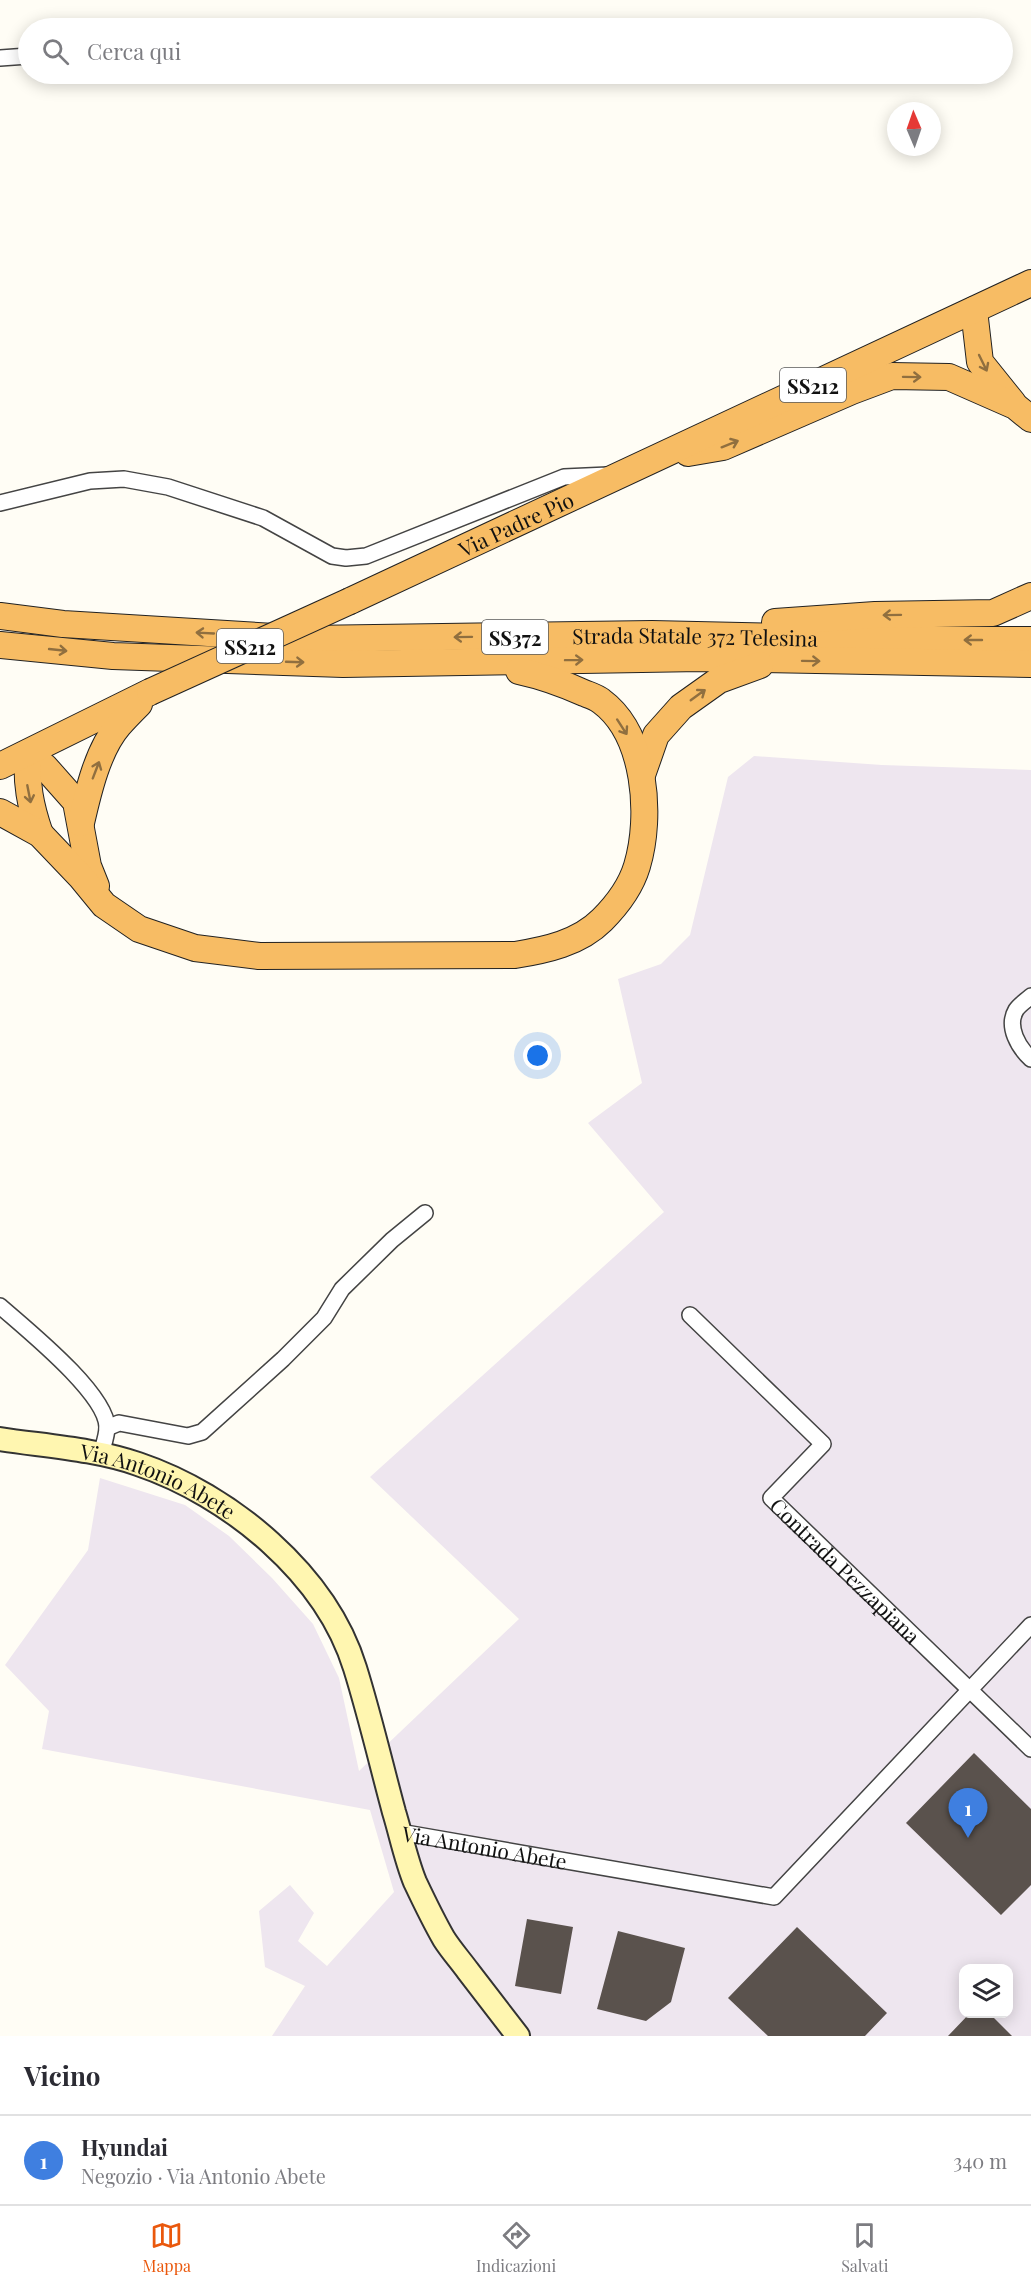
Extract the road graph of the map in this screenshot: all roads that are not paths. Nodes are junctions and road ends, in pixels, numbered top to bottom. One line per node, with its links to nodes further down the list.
1 (18, 57): 2 (street)
2 (0, 58)
3 (1031, 283): 4 (highway, Via Padre Pio / SS212)
4 (974, 310): 5 (highway, one-way to 5); 6 (highway, Via Padre Pio / SS212)
5 (1023, 413): 6 (highway, one-way to 5)
6 (652, 460): 7 (highway, Via Padre Pio / SS212)
7 (623, 474): 8 (street); 17 (highway, Via Padre Pio / SS212, bridge)
8 (0, 503)
9 (1031, 596): 11 (highway, one-way to 11)
10 (0, 616): 11 (highway, Strada Statale 372 Telesina / SS372, one-way to 10)
11 (652, 634): 12 (highway, Strada Statale 372 Telesina / SS372, one-way to 11)
12 (1031, 640)
13 (0, 645): 15 (highway, Strada Statale 372 Telesina / SS372, one-way to 15)
14 (773, 660): 15 (highway, Strada Statale 372 Telesina / SS372, one-way to 14); 16 (highway, Strada Statale 372 Telesina / SS372, one-way to 16); 20 (highway, one-way to 14)
15 (478, 662): 20 (highway, one-way to 20)
16 (1031, 664)
17 (150, 692): 18 (highway, Via Padre Pio / SS212); 22 (highway, one-way to 17)
18 (28, 753): 19 (highway, Via Padre Pio / SS212); 22 (highway); 23 (highway, one-way to 23)
19 (0, 766)
20 (642, 776): 24 (highway)
21 (0, 812): 23 (highway)
22 (80, 826): 24 (highway)
23 (40, 834): 24 (highway)
24 (104, 905)
25 (1031, 996): 26 (street)
26 (1031, 1059)
27 (425, 1214): 30 (street)
28 (0, 1306): 30 (street)
29 (690, 1315): 34 (street, Contrada Pezzapiana)
30 (107, 1428): 32 (street)
31 (0, 1439): 32 (main road, Via Antonio Abete)
32 (100, 1454): 36 (main road, Via Antonio Abete)
33 (1031, 1625): 34 (street, Via Antonio Abete)
34 (969, 1690): 35 (street, Contrada Pezzapiana); 36 (street, Via Antonio Abete)
35 (1031, 1749)
36 (400, 1833): 37 (main road)
37 (518, 2036)

